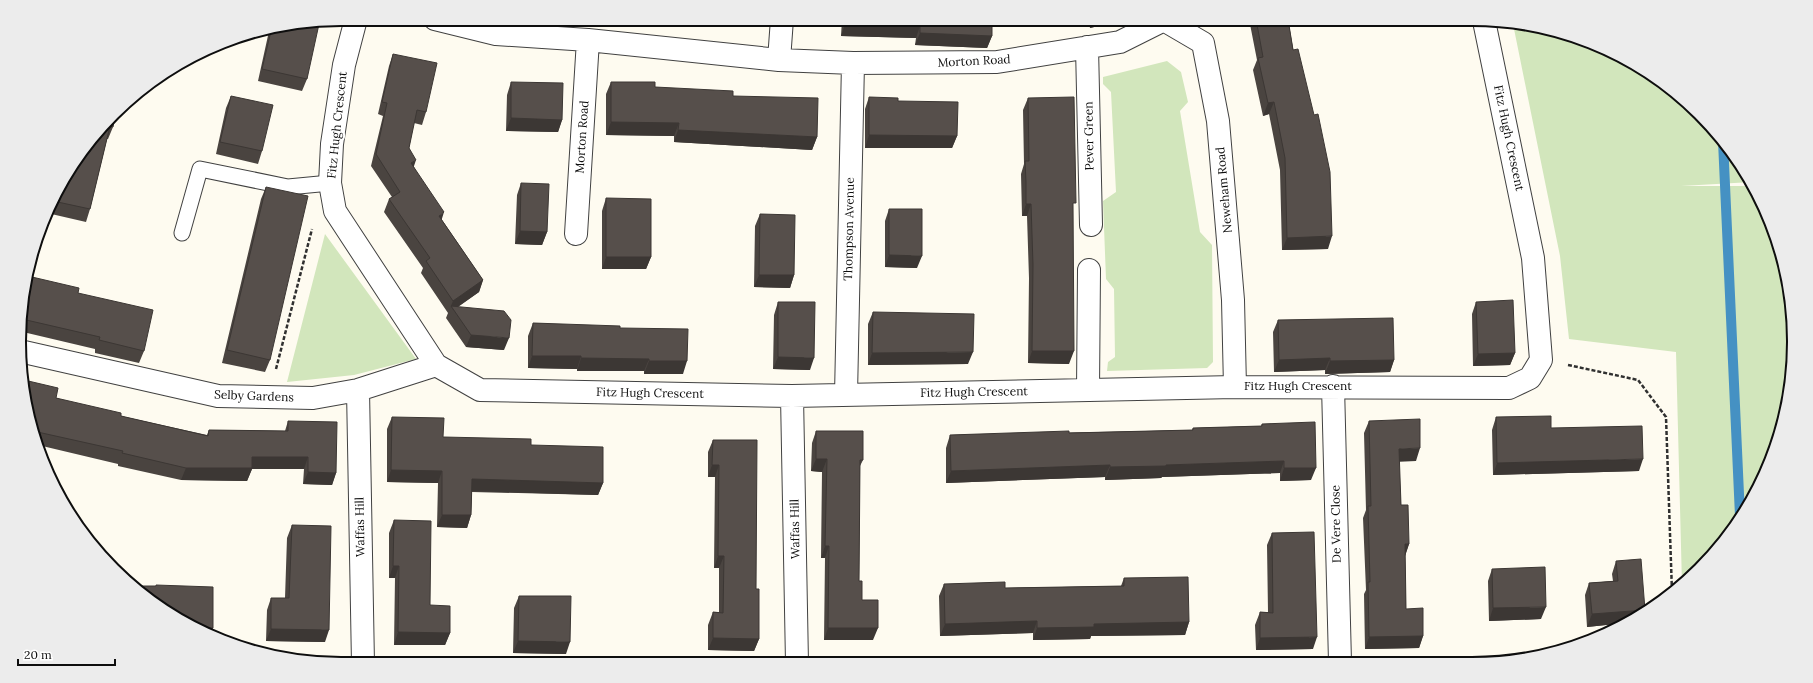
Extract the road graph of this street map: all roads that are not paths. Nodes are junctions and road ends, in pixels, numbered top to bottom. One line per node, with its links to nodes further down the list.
1 (354, 26): 11 (street, Fitz Hugh Crescent)
2 (463, 26): 7 (street, Morton Road)
3 (781, 26): 9 (street)
4 (1151, 26): 8 (street, Morton Road)
5 (1172, 26): 19 (street, Neweham Road)
6 (1485, 27): 18 (street, Fitz Hugh Crescent)
7 (588, 40): 9 (street, Morton Road); 14 (street, Morton Road)
8 (1087, 47): 10 (street, Morton Road); 12 (street, Pever Green)
9 (779, 60): 10 (street, Morton Road)
10 (853, 63): 22 (street, Thompson Avenue)
11 (330, 183): 13 (lane); 17 (street, Fitz Hugh Crescent)
12 (1091, 226)
13 (182, 233)
14 (576, 234)
15 (1089, 270): 21 (street)
16 (27, 353): 20 (street, Selby Gardens)
17 (436, 365): 20 (street, Selby Gardens); 23 (street, Fitz Hugh Crescent)
18 (1333, 386): 19 (street, Fitz Hugh Crescent); 26 (street, De Vere Close)
19 (1235, 387): 21 (street, Fitz Hugh Crescent)
20 (358, 390): 24 (street, Waffas Hill)
21 (1088, 390): 22 (street, Fitz Hugh Crescent)
22 (846, 395): 23 (street, Fitz Hugh Crescent)
23 (792, 396): 25 (street, Waffas Hill)
24 (363, 657)
25 (796, 657)
26 (1340, 657)

